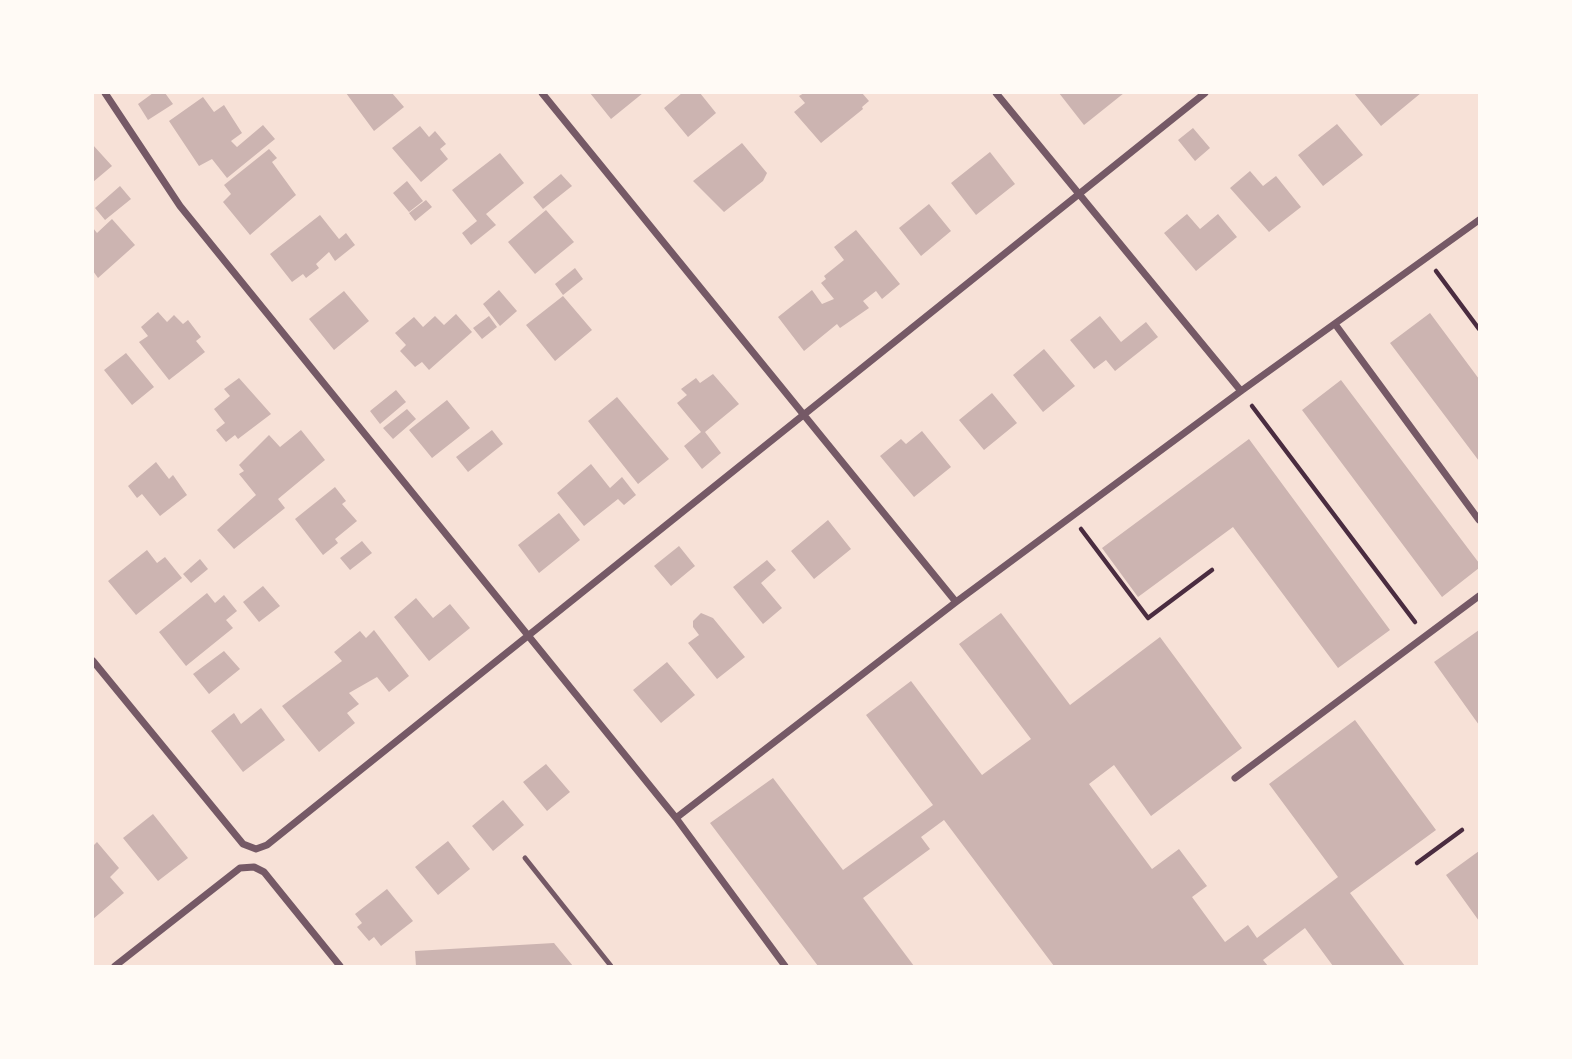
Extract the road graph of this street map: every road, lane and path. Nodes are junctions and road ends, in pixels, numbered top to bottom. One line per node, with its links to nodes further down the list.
1 (105, 93): 18 (street)
2 (542, 93): 11 (street)
3 (996, 93): 5 (street)
4 (1205, 93): 5 (street)
5 (1078, 196): 10 (street); 11 (street)
6 (1479, 220): 7 (street)
7 (1426, 258): 8 (street); 9 (path)
8 (1335, 324): 10 (street); 13 (street)
9 (1479, 329)
10 (1241, 391): 12 (street); 17 (path)
11 (802, 415): 16 (street); 18 (street)
12 (1072, 517): 14 (path); 16 (street)
13 (1479, 520)
14 (1212, 570)
15 (1479, 596): 17 (street)
16 (956, 602): 21 (street)
17 (1426, 636): 20 (street)
18 (528, 638): 19 (street); 21 (street)
19 (93, 661)
20 (1235, 778)
21 (676, 818): 28 (street)
22 (1462, 830): 24 (path)
23 (525, 858): 27 (lane)
24 (1417, 863)
25 (115, 966): 26 (street)
26 (341, 966)
27 (611, 966)
28 (785, 966)

